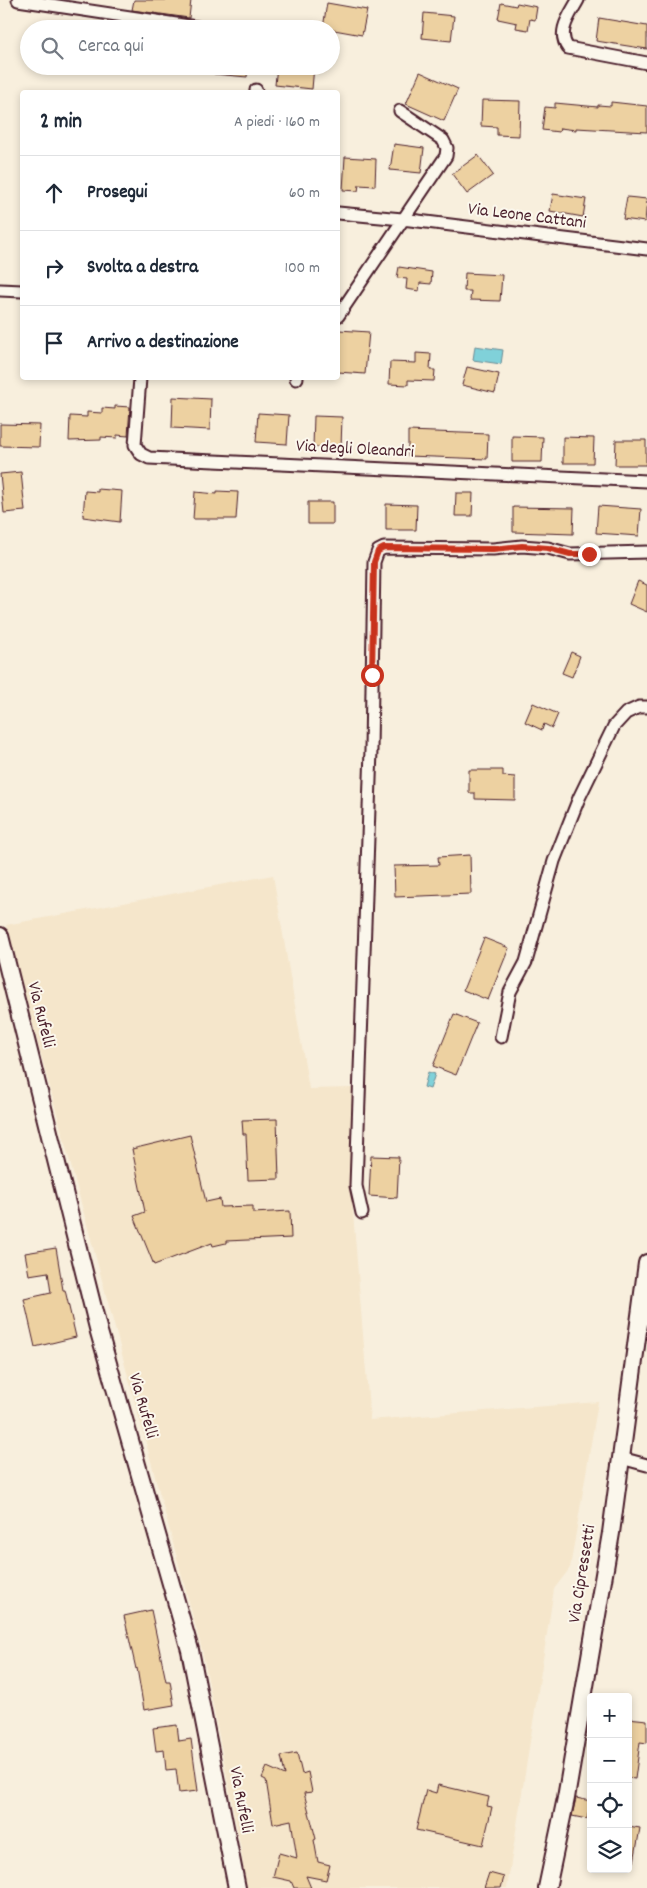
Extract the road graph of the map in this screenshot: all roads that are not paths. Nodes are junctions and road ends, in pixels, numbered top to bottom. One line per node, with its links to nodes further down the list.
1 (18, 0): 3 (street)
2 (578, 0): 4 (street)
3 (150, 20)
4 (647, 62)
5 (400, 111): 7 (street)
6 (340, 213): 7 (street, Via Leone Cattani)
7 (402, 219): 8 (street, Via Leone Cattani); 11 (street)
8 (647, 249)
9 (0, 290): 10 (street)
10 (20, 291)
11 (340, 313)
12 (140, 380): 13 (street, Via degli Oleandri)
13 (647, 482)
14 (647, 552): 18 (street)
15 (647, 707): 17 (street)
16 (0, 936): 22 (street, Via Rufelli)
17 (501, 1037)
18 (362, 1213)
19 (647, 1264): 20 (street, Via Cipressetti)
20 (621, 1458): 21 (street); 23 (street, Via Cipressetti)
21 (647, 1465)
22 (237, 1888)
23 (547, 1888)

